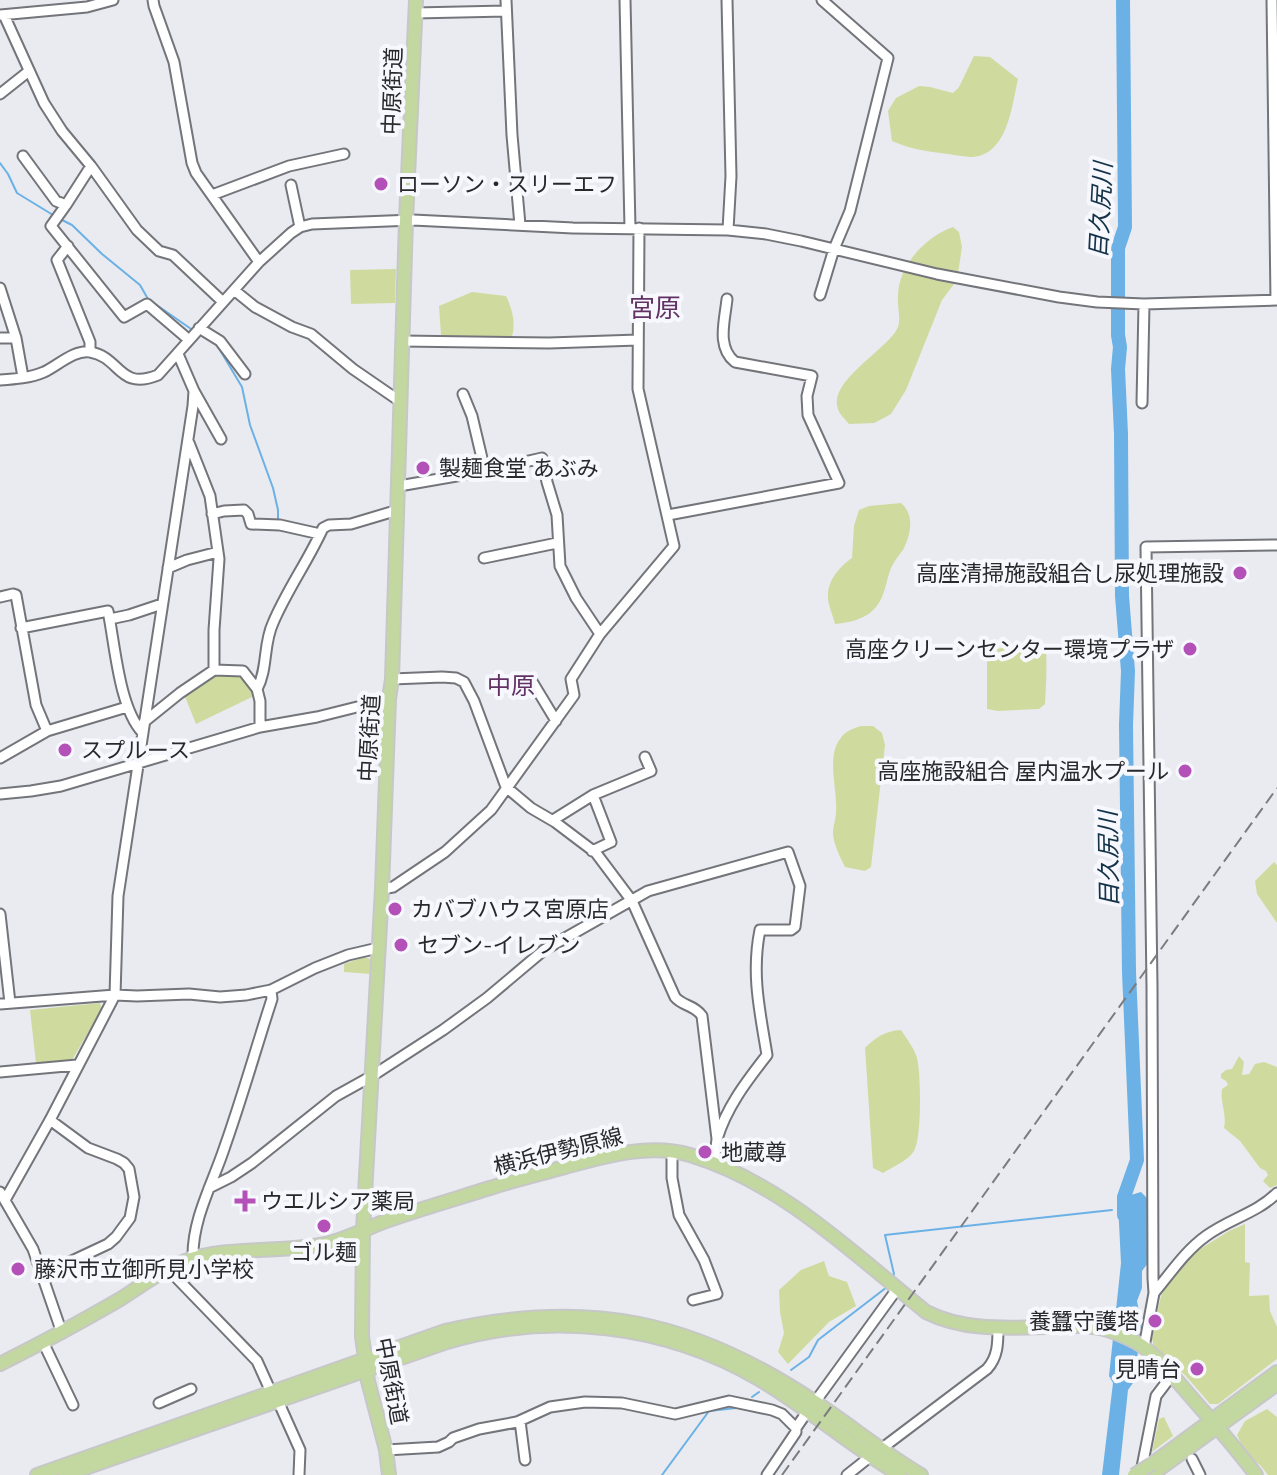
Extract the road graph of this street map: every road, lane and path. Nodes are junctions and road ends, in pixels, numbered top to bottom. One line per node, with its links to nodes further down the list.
1 (113, 0): 10 (street)
2 (153, 0): 17 (street)
3 (506, 0): 9 (street)
4 (625, 0): 22 (street)
5 (727, 0): 23 (street)
6 (822, 0): 25 (street)
7 (1272, 0): 31 (street)
8 (416, 6): 9 (street); 19 (main road, 中原街道)
9 (506, 11): 20 (street)
10 (2, 15): 11 (street)
11 (29, 71): 12 (street); 15 (street)
12 (0, 94)
13 (344, 154): 17 (street)
14 (23, 156): 18 (street)
15 (91, 166): 18 (street); 32 (street)
16 (291, 185): 21 (street)
17 (212, 195): 26 (street)
18 (66, 205): 24 (street)
19 (406, 220): 20 (street); 21 (street); 38 (main road, 中原街道)
20 (520, 225): 22 (street)
21 (300, 227): 26 (street)
22 (634, 228): 23 (street); 37 (street)
23 (728, 230): 25 (street)
24 (68, 246): 34 (street); 39 (street)
25 (834, 249): 29 (street); 33 (street)
26 (259, 262): 28 (street)
27 (0, 288): 36 (street)
28 (234, 290): 32 (street); 46 (street)
29 (820, 295)
30 (727, 299): 54 (street)
31 (1276, 300): 33 (street)
32 (223, 302): 34 (street)
33 (1142, 304): 47 (street)
34 (194, 333): 40 (street); 41 (street)
35 (0, 338): 36 (street)
36 (16, 338): 42 (street)
37 (638, 340): 38 (street); 54 (street)
38 (402, 341): 46 (main road, 中原街道)
39 (90, 352): 40 (street); 42 (street)
40 (178, 354): 44 (street)
41 (245, 374)
42 (23, 377): 43 (street)
43 (0, 380)
44 (194, 391): 48 (street); 49 (street)
45 (463, 394): 50 (street)
46 (401, 402): 51 (main road, 中原街道)
47 (1142, 403)
48 (221, 439)
49 (188, 440): 53 (street); 60 (street)
50 (485, 471): 51 (street); 56 (street)
51 (399, 486): 52 (main road, 中原街道)
52 (398, 510): 55 (street); 68 (main road, 中原街道)
53 (212, 514): 55 (street); 58 (street)
54 (668, 515): 65 (street)
55 (320, 534): 69 (street)
56 (557, 543): 59 (street); 65 (street)
57 (1277, 545): 106 (street)
58 (218, 552): 60 (street); 66 (street)
59 (484, 558)
60 (168, 568): 62 (street)
61 (0, 597): 64 (street)
62 (162, 604): 63 (street); 73 (street)
63 (110, 619): 64 (street); 71 (street)
64 (21, 628): 75 (street)
65 (600, 634): 72 (street)
66 (214, 670): 69 (street); 73 (street)
67 (530, 678): 72 (street)
68 (392, 679): 70 (main road, 中原街道); 79 (street)
69 (257, 689): 74 (street)
70 (389, 699): 74 (street); 84 (main road, 中原街道)
71 (127, 707): 73 (street); 75 (street)
72 (556, 721): 79 (street)
73 (143, 727): 78 (street)
74 (260, 727): 78 (street)
75 (47, 731): 77 (street)
76 (645, 757): 81 (street)
77 (0, 758)
78 (138, 763): 80 (street); 89 (street)
79 (506, 787): 82 (street); 84 (street)
80 (0, 794)
81 (593, 795): 82 (street); 83 (street)
82 (553, 820): 83 (street)
83 (592, 851): 85 (street)
84 (382, 889): 87 (main road, 中原街道)
85 (632, 901): 93 (street); 95 (street); 95 (street)
86 (0, 914): 90 (street)
87 (378, 948): 88 (street); 93 (main road, 中原街道)
88 (271, 990): 89 (street); 98 (street)
89 (115, 995): 90 (street); 91 (street)
90 (5, 1003)
91 (77, 1065): 92 (street); 94 (street)
92 (0, 1072)
93 (372, 1076): 98 (street); 101 (main road, 中原街道)
94 (50, 1120): 100 (street); 104 (street)
95 (717, 1139): 97 (street)
96 (672, 1152): 97 (main road, 横浜伊勢原線); 101 (main road, 横浜伊勢原線); 107 (street)
97 (714, 1164): 105 (main road, 横浜伊勢原線)
98 (209, 1188): 102 (street)
99 (1277, 1193): 106 (street)
100 (2, 1196): 104 (street)
101 (363, 1230): 102 (main road, 横浜伊勢原線); 113 (main road, 中原街道)
102 (193, 1258): 103 (main road, 横浜伊勢原線)
103 (168, 1269): 109 (main road, 横浜伊勢原線); 118 (street)
104 (42, 1275): 109 (street)
105 (892, 1285): 108 (main road, 横浜伊勢原線); 121 (street)
106 (1154, 1293): 111 (street)
107 (693, 1300)
108 (998, 1328): 111 (main road, 横浜伊勢原線); 126 (street)
109 (62, 1333): 110 (main road, 横浜伊勢原線)
110 (43, 1342): 112 (main road, 横浜伊勢原線); 120 (street)
111 (1144, 1347): 115 (main road)
112 (0, 1364)
113 (365, 1365): 118 (main road); 121 (main road); 125 (main road, 中原街道)
114 (1277, 1372): 123 (main road)
115 (1172, 1375): 123 (main road); 139 (street)
116 (1277, 1384): 123 (main road)
117 (191, 1389): 119 (street)
118 (274, 1396): 130 (main road); 131 (main road); 132 (street)
119 (159, 1403)
120 (73, 1405)
121 (811, 1407): 124 (street); 126 (main road)
122 (520, 1421): 124 (street); 125 (street); 128 (street)
123 (1214, 1424): 129 (main road); 141 (main road)
124 (796, 1428): 134 (street)
125 (386, 1450): 133 (main road, 中原街道)
126 (876, 1453): 135 (street); 136 (main road); 137 (main road)
127 (1192, 1459): 140 (street)
128 (525, 1460)
129 (1151, 1470): 138 (main road, bridge)
130 (37, 1475)
131 (65, 1475)
132 (299, 1475)
133 (389, 1475)
134 (767, 1475)
135 (847, 1475)
136 (900, 1475)
137 (921, 1475)
138 (1134, 1475)
139 (1140, 1475)
140 (1200, 1475)
141 (1256, 1475)

